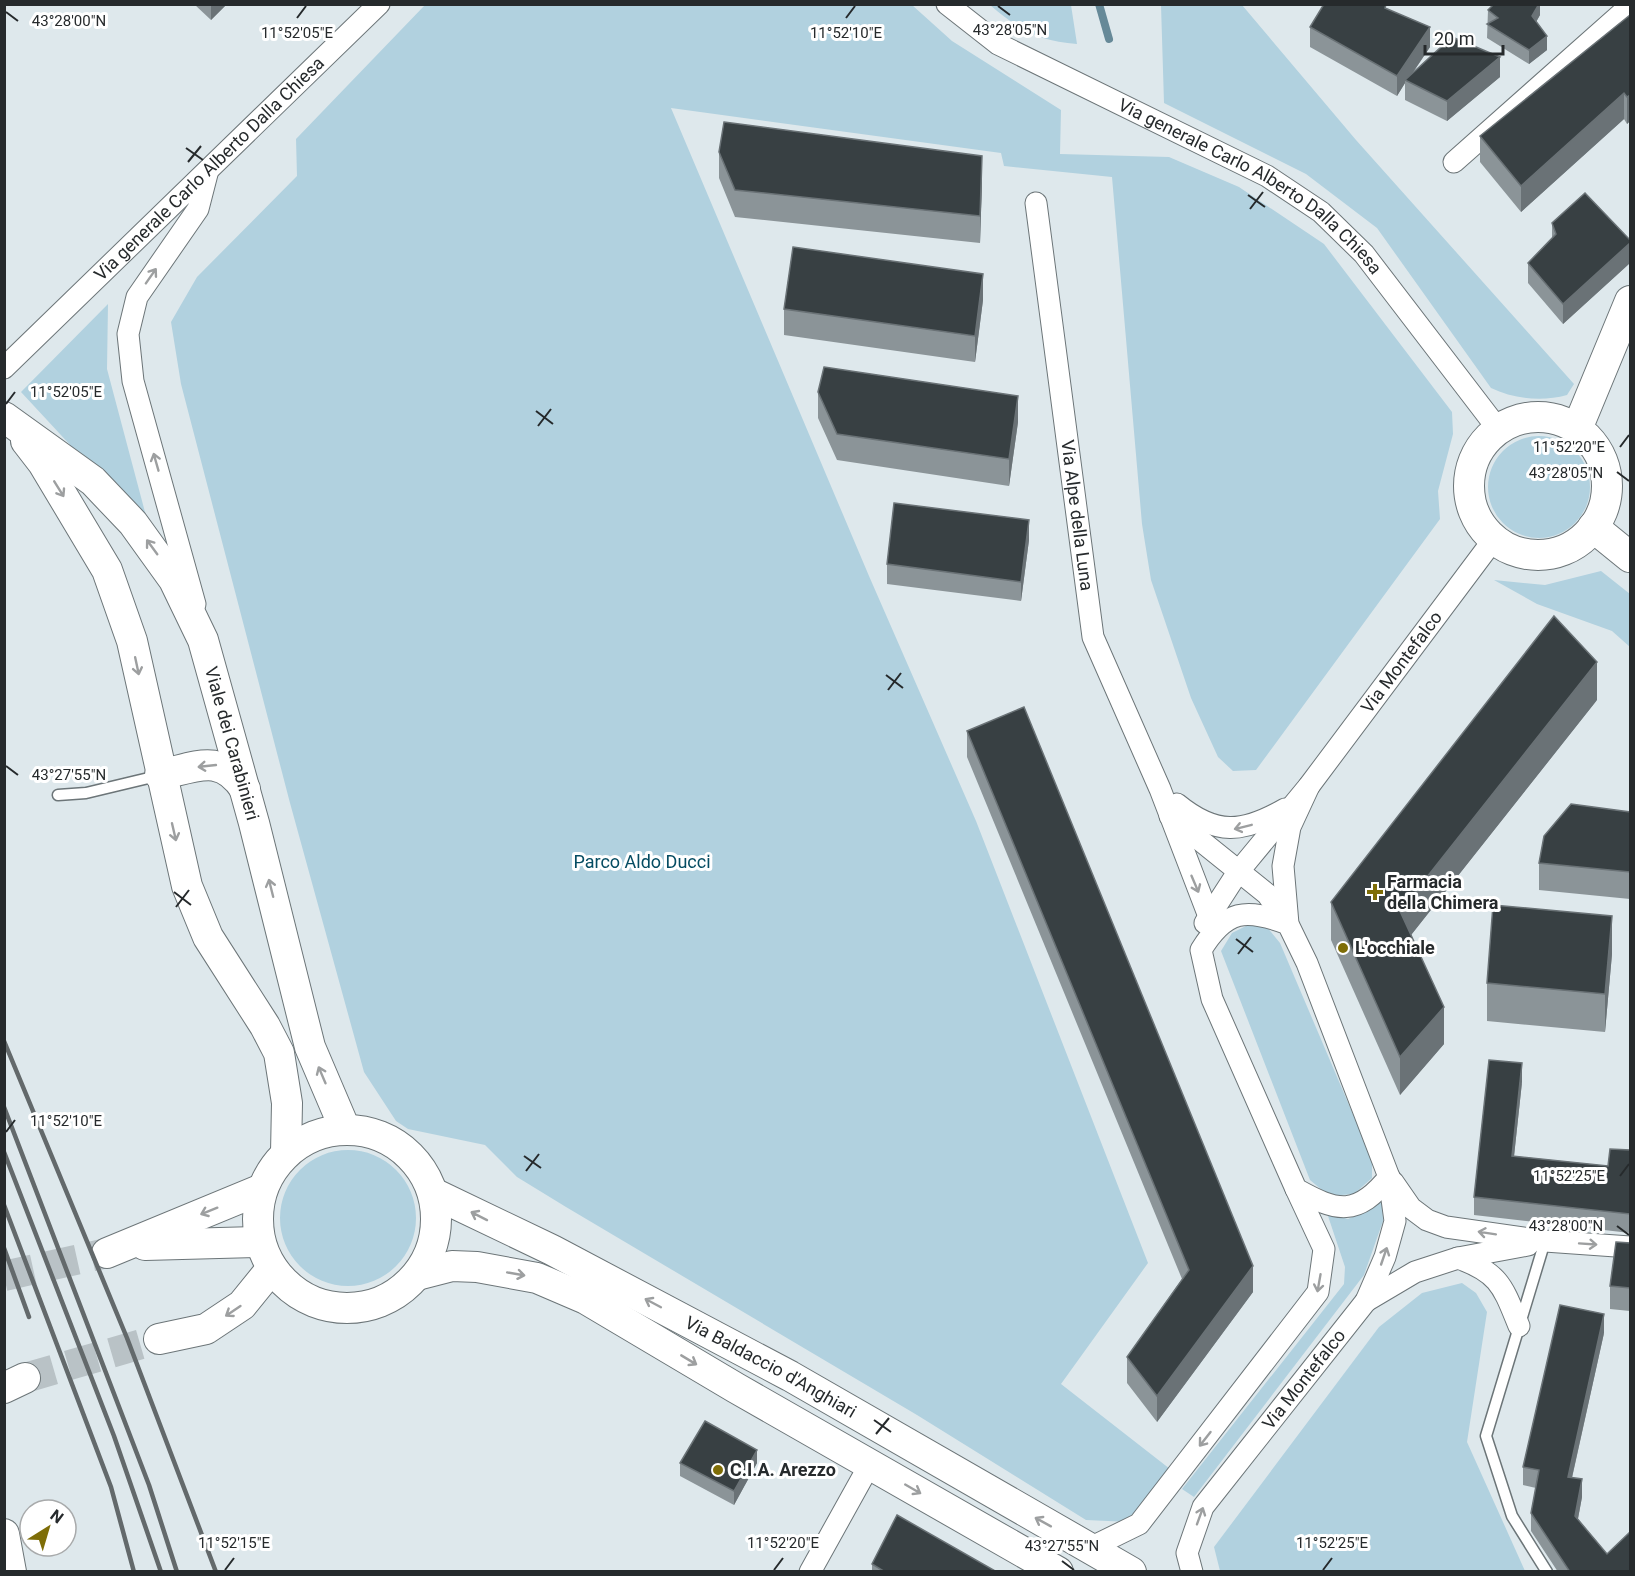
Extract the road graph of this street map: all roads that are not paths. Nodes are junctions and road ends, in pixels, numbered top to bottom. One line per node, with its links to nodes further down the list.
1 (379, 4): 5 (street, Via generale Carlo Alberto Dalla Chiesa)
2 (947, 4): 12 (street, Via generale Carlo Alberto Dalla Chiesa)
3 (1630, 6): 4 (street)
4 (1454, 162)
5 (208, 173): 8 (street, Via generale Carlo Alberto Dalla Chiesa); 17 (street, one-way to 5)
6 (1036, 203): 21 (street, Via Alpe della Luna)
7 (1630, 301): 13 (main road)
8 (40, 334): 9 (street, Via generale Carlo Alberto Dalla Chiesa); 10 (street, Via generale Carlo Alberto Dalla Chiesa)
9 (4, 351)
10 (4, 368)
11 (9, 420): 17 (main road, Viale dei Carabinieri, one-way to 11); 18 (main road, Viale dei Carabinieri, one-way to 18)
12 (1498, 429): 13 (main road); 15 (main road)
13 (1576, 429): 14 (main road)
14 (1593, 527): 15 (main road); 16 (main road)
15 (1494, 539): 19 (street, Via Montefalco)
16 (1630, 557)
17 (203, 640): 20 (main road, Viale dei Carabinieri)
18 (160, 776): 20 (main road, one-way to 18); 22 (lane); 30 (main road, Viale dei Carabinieri, one-way to 30)
19 (1309, 786): 23 (street, Via Montefalco); 27 (street, Via Montefalco)
20 (245, 789): 29 (main road, Viale dei Carabinieri, one-way to 20)
21 (1160, 789): 23 (street, Via Montefalco, one-way to 21); 24 (street, Via Alpe della Luna)
22 (58, 795)
23 (1295, 802): 25 (street, Via Montefalco)
24 (1168, 814): 25 (street); 26 (street, Via Alpe della Luna, one-way to 26)
25 (1238, 872): 26 (street, Via Montefalco); 27 (street)
26 (1208, 914): 28 (street, Via Montefalco)
27 (1288, 924): 28 (street); 31 (street, Via Montefalco)
28 (1202, 950): 33 (street, Via Montefalco)
29 (345, 1129): 30 (main road); 34 (main road)
30 (286, 1153): 32 (main road)
31 (1389, 1177): 33 (street); 35 (street, one-way to 31); 40 (street, Via Montefalco, one-way to 31)
32 (262, 1189): 37 (main road); 37 (main road, one-way to 37)
33 (1296, 1189): 45 (street, Via Montefalco, one-way to 45)
34 (433, 1193): 39 (main road); 45 (main road, Via Baldaccio d'Anghiari, one-way to 34)
35 (1545, 1241): 36 (street, one-way to 36); 38 (street); 41 (lane)
36 (1630, 1247)
37 (266, 1255): 39 (main road); 42 (main road, one-way to 42)
38 (1458, 1258): 40 (street); 41 (street)
39 (417, 1275): 43 (main road, Via Baldaccio d'Anghiari, one-way to 43)
40 (1366, 1301): 50 (street, Via Montefalco, one-way to 40)
41 (1519, 1326): 51 (lane)
42 (159, 1339)
43 (870, 1464): 47 (street); 48 (main road, Via Baldaccio d'Anghiari, one-way to 48)
44 (4, 1534): 46 (main road)
45 (1090, 1548): 49 (main road, Via Baldaccio d'Anghiari)
46 (11, 1572)
47 (810, 1572)
48 (1058, 1572)
49 (1131, 1572)
50 (1192, 1572)
51 (1547, 1572)

